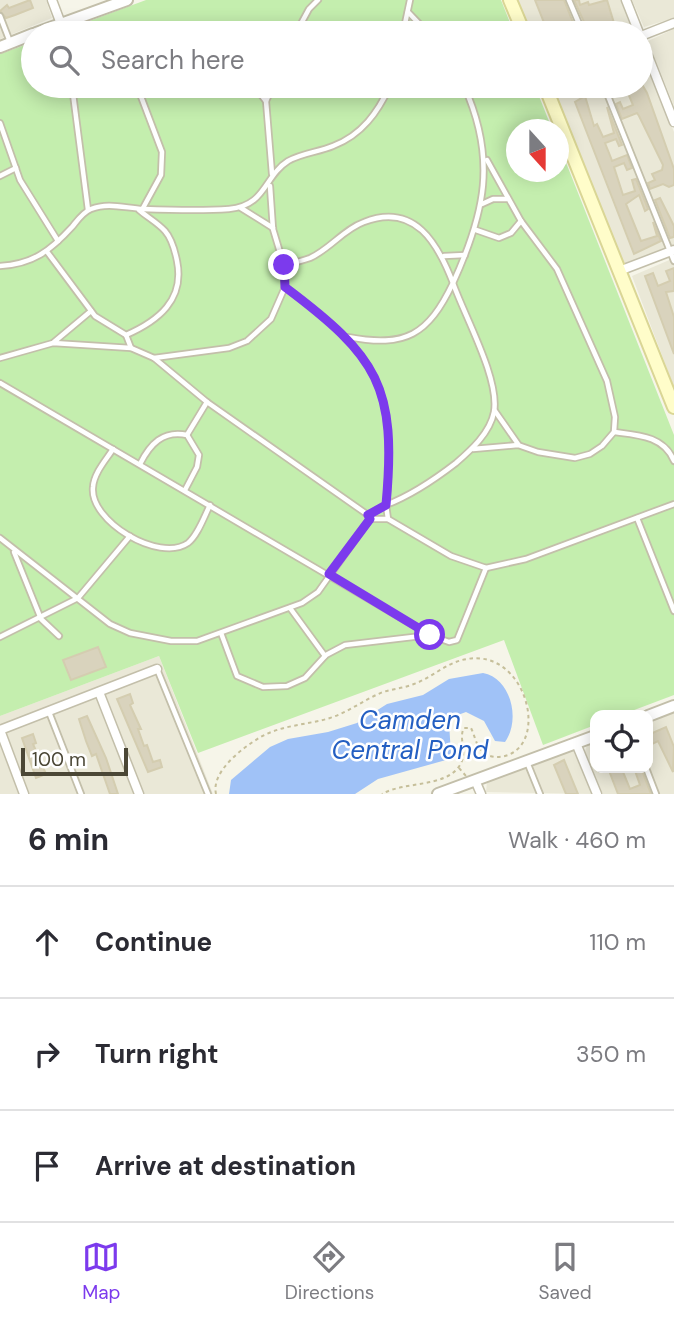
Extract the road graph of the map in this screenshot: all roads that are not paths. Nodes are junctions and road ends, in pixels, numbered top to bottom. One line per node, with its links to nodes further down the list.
1 (52, 0): 11 (street)
2 (127, 0): 8 (street)
3 (318, 0): 13 (lane)
4 (409, 0): 9 (lane)
5 (510, 0): 16 (main road)
6 (569, 0): 17 (lane)
7 (626, 0): 18 (street)
8 (111, 3): 12 (street)
9 (407, 11): 14 (lane); 15 (lane)
10 (0, 16): 21 (lane)
11 (60, 21)
12 (68, 21)
13 (302, 21)
14 (405, 21)
15 (417, 21)
16 (519, 21)
17 (578, 21)
18 (634, 21)
19 (674, 23): 20 (street)
20 (653, 31)
21 (5, 45)
22 (653, 69): 33 (street)
23 (74, 98): 43 (lane)
24 (142, 98): 42 (lane)
25 (264, 98): 31 (lane)
26 (267, 98): 31 (lane)
27 (385, 98): 36 (lane)
28 (468, 98): 34 (lane)
29 (550, 98): 55 (main road)
30 (609, 98): 48 (lane)
31 (266, 101): 36 (lane)
32 (0, 122): 35 (lane)
33 (674, 122)
34 (486, 158): 39 (lane); 40 (lane)
35 (16, 169): 37 (lane); 47 (lane)
36 (272, 174): 38 (lane)
37 (0, 176)
38 (270, 185): 41 (lane); 45 (lane)
39 (508, 199): 40 (lane); 44 (lane)
40 (482, 204): 46 (lane)
41 (241, 208): 42 (lane); 45 (lane)
42 (141, 209): 43 (lane); 59 (lane)
43 (88, 210): 47 (lane)
44 (521, 221): 46 (lane); 69 (lane)
45 (273, 229): 53 (lane)
46 (476, 230): 50 (lane)
47 (58, 241): 49 (lane)
48 (672, 250): 52 (lane); 55 (street)
49 (48, 253): 54 (lane); 58 (lane)
50 (466, 254): 51 (lane); 56 (lane)
51 (444, 256): 53 (lane); 56 (lane)
52 (674, 261)
53 (284, 265): 57 (lane)
54 (0, 266)
55 (619, 271): 67 (main road)
56 (453, 283): 60 (lane); 68 (lane)
57 (285, 287): 60 (lane); 64 (lane)
58 (91, 311): 59 (lane); 61 (lane)
59 (126, 335): 62 (lane)
60 (347, 337): 79 (lane)
61 (53, 343): 62 (lane); 63 (lane)
62 (131, 348): 64 (lane)
63 (0, 358)
64 (154, 358): 66 (lane)
65 (0, 383): 72 (lane)
66 (207, 402): 70 (lane); 80 (lane)
67 (674, 407)
68 (495, 410): 71 (lane); 73 (lane)
69 (614, 432): 71 (lane); 74 (lane)
70 (187, 435): 75 (lane); 76 (lane)
71 (518, 444): 73 (lane)
72 (114, 449): 75 (lane); 83 (lane)
73 (472, 449): 79 (lane)
74 (674, 461)
75 (140, 464): 76 (lane)
76 (185, 491): 78 (lane)
77 (674, 504): 81 (lane)
78 (210, 505): 83 (lane); 87 (lane)
79 (386, 505): 80 (lane); 82 (lane)
80 (369, 517): 82 (lane); 87 (lane)
81 (637, 518): 86 (lane); 90 (lane)
82 (388, 519): 86 (lane)
83 (130, 536): 88 (lane)
84 (0, 538): 85 (lane)
85 (13, 550): 88 (lane); 91 (lane)
86 (486, 568): 93 (lane)
87 (329, 574): 89 (lane); 93 (lane)
88 (78, 598): 91 (lane); 92 (lane)
89 (290, 608): 92 (lane); 96 (lane)
90 (674, 611)
91 (41, 619): 94 (lane); 95 (lane)
92 (222, 633): 96 (lane)
93 (430, 635): 96 (lane)
94 (60, 636)
95 (0, 637)
96 (325, 656)
97 (158, 669): 98 (street); 111 (lane)
98 (99, 692): 100 (street); 110 (street)
99 (674, 706): 101 (street)
100 (48, 711): 102 (street); 109 (lane)
101 (653, 714)
102 (0, 730): 108 (street)
103 (590, 738): 104 (street)
104 (576, 743): 105 (street); 115 (street)
105 (527, 761): 107 (street); 114 (lane)
106 (648, 773): 116 (lane)
107 (471, 778): 112 (street); 113 (street)
108 (24, 794)
109 (81, 794)
110 (139, 794)
111 (208, 794)
112 (438, 794)
113 (481, 794)
114 (540, 794)
115 (597, 794)
116 (656, 794)

